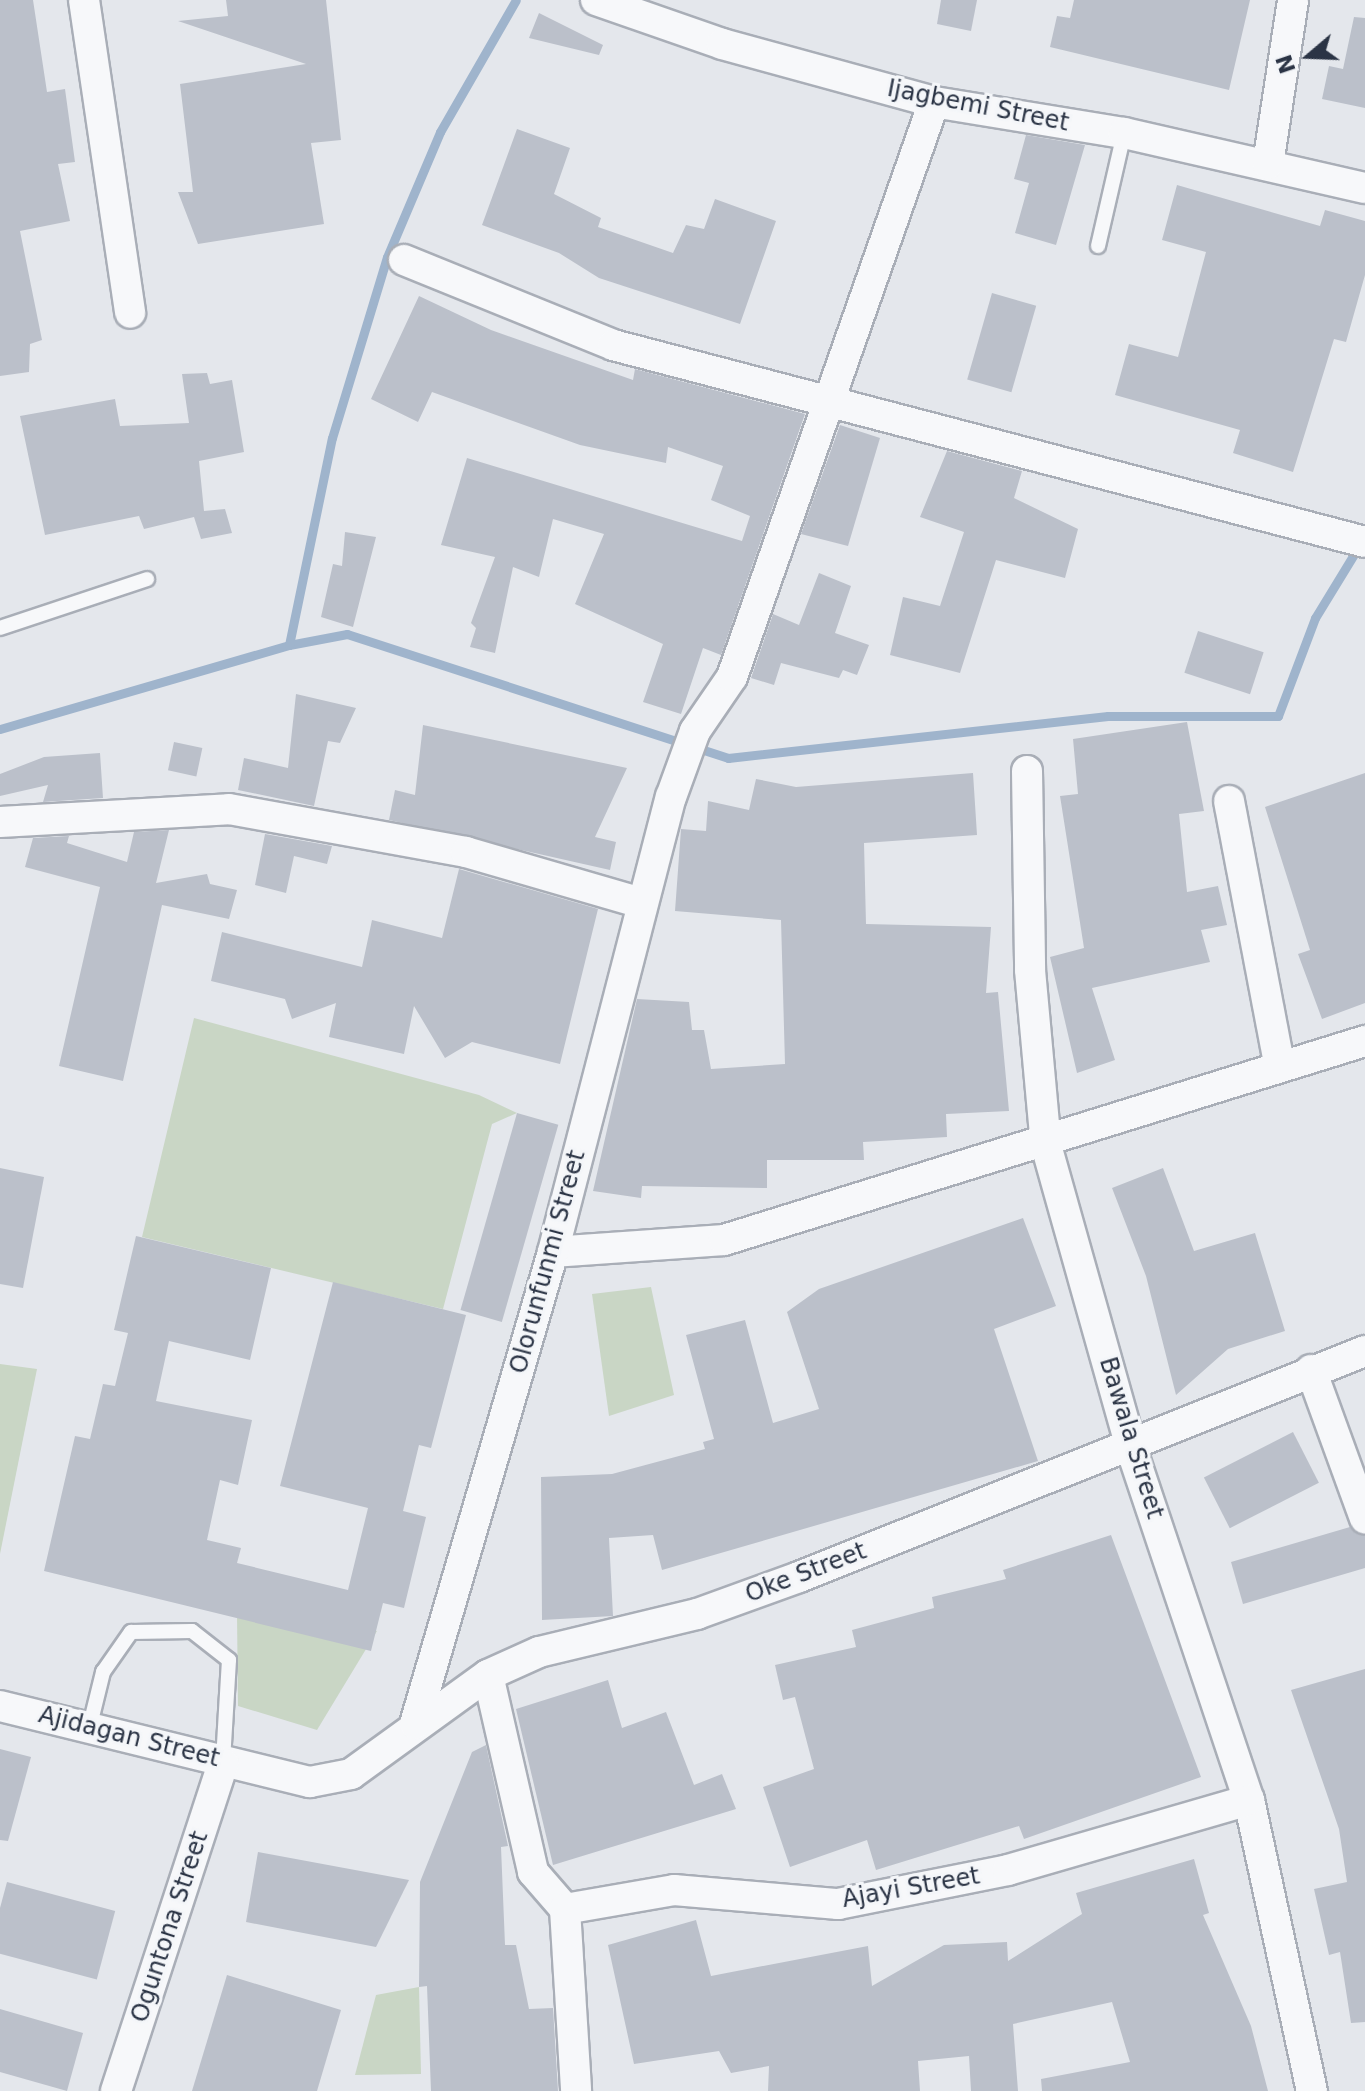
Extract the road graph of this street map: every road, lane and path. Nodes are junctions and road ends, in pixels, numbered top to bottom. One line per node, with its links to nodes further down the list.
1 (84, 0): 10 (street)
2 (596, 0): 4 (street, Ijagbemi Street)
3 (1293, 0): 6 (street)
4 (934, 102): 5 (street, Ijagbemi Street); 11 (street, Olorunfunmi Street)
5 (1124, 133): 6 (street, Ijagbemi Street); 8 (lane)
6 (1268, 164): 7 (street, Ijagbemi Street)
7 (1365, 188)
8 (1098, 246)
9 (404, 260): 11 (street)
10 (130, 313)
11 (834, 403): 12 (street); 18 (street, Olorunfunmi Street)
12 (1352, 538)
13 (147, 579): 14 (lane)
14 (0, 628)
15 (1027, 771): 21 (street, Bawala Street)
16 (1229, 801): 20 (street)
17 (0, 822): 18 (street)
18 (638, 902): 22 (street, Olorunfunmi Street)
19 (1365, 1041): 20 (street)
20 (1279, 1064): 21 (street)
21 (1046, 1145): 22 (street); 25 (street, Bawala Street)
22 (553, 1252): 29 (street, Olorunfunmi Street)
23 (1365, 1351): 24 (street, Oke Street)
24 (1311, 1370): 25 (street, Oke Street); 26 (street)
25 (1131, 1448): 27 (street, Oke Street); 33 (street, Bawala Street)
26 (1365, 1518)
27 (488, 1675): 29 (street, Oke Street); 34 (street)
28 (0, 1706): 30 (street, Ajidagan Street)
29 (415, 1724): 32 (street, Oke Street)
30 (90, 1725): 31 (street, Ajidagan Street); 31 (lane)
31 (223, 1763): 32 (street, Ajidagan Street); 35 (street, Oguntona Street)
32 (258, 1766)
33 (1249, 1800): 34 (street, Ajayi Street); 37 (street, Bawala Street)
34 (565, 1909): 36 (street)
35 (116, 2091)
36 (576, 2091)
37 (1312, 2091)

